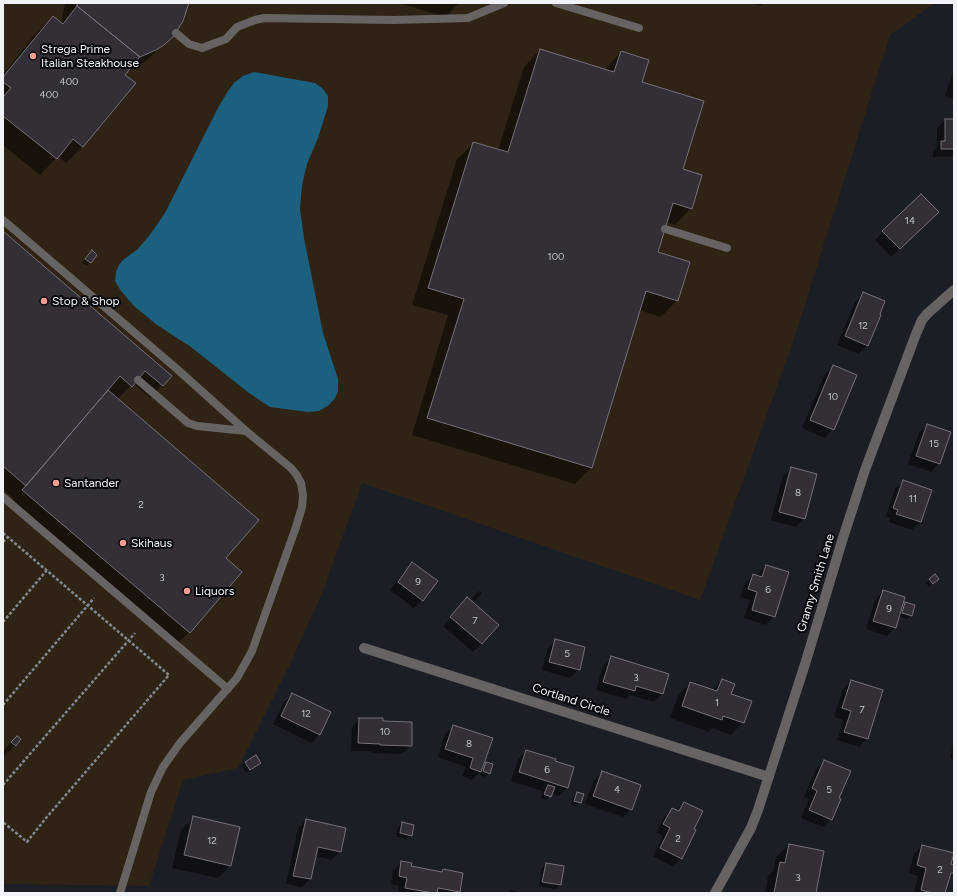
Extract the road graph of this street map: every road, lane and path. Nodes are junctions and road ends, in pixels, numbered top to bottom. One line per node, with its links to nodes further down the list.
1 (504, 3): 4 (lane)
2 (556, 3): 3 (lane)
3 (639, 28)
4 (176, 33)
5 (3, 220): 10 (lane)
6 (665, 229): 7 (lane)
7 (727, 248)
8 (954, 290): 24 (street, Granny Smith Lane)
9 (138, 380): 10 (lane)
10 (246, 431): 22 (lane)
11 (3, 497): 22 (lane)
12 (3, 533): 13 (path)
13 (8, 537): 14 (path); 15 (path)
14 (3, 542)
15 (47, 570): 17 (path); 18 (path)
16 (94, 598): 17 (path)
17 (88, 605): 20 (path); 23 (path)
18 (3, 622)
19 (135, 633): 20 (path)
20 (128, 640): 26 (path); 28 (path)
21 (364, 648): 24 (street, Cortland Circle)
22 (228, 689): 29 (lane)
23 (3, 705)
24 (769, 777): 30 (street, Granny Smith Lane)
25 (3, 780): 26 (path)
26 (6, 782): 27 (path)
27 (3, 785)
28 (3, 822)
29 (120, 893)
30 (716, 893)

